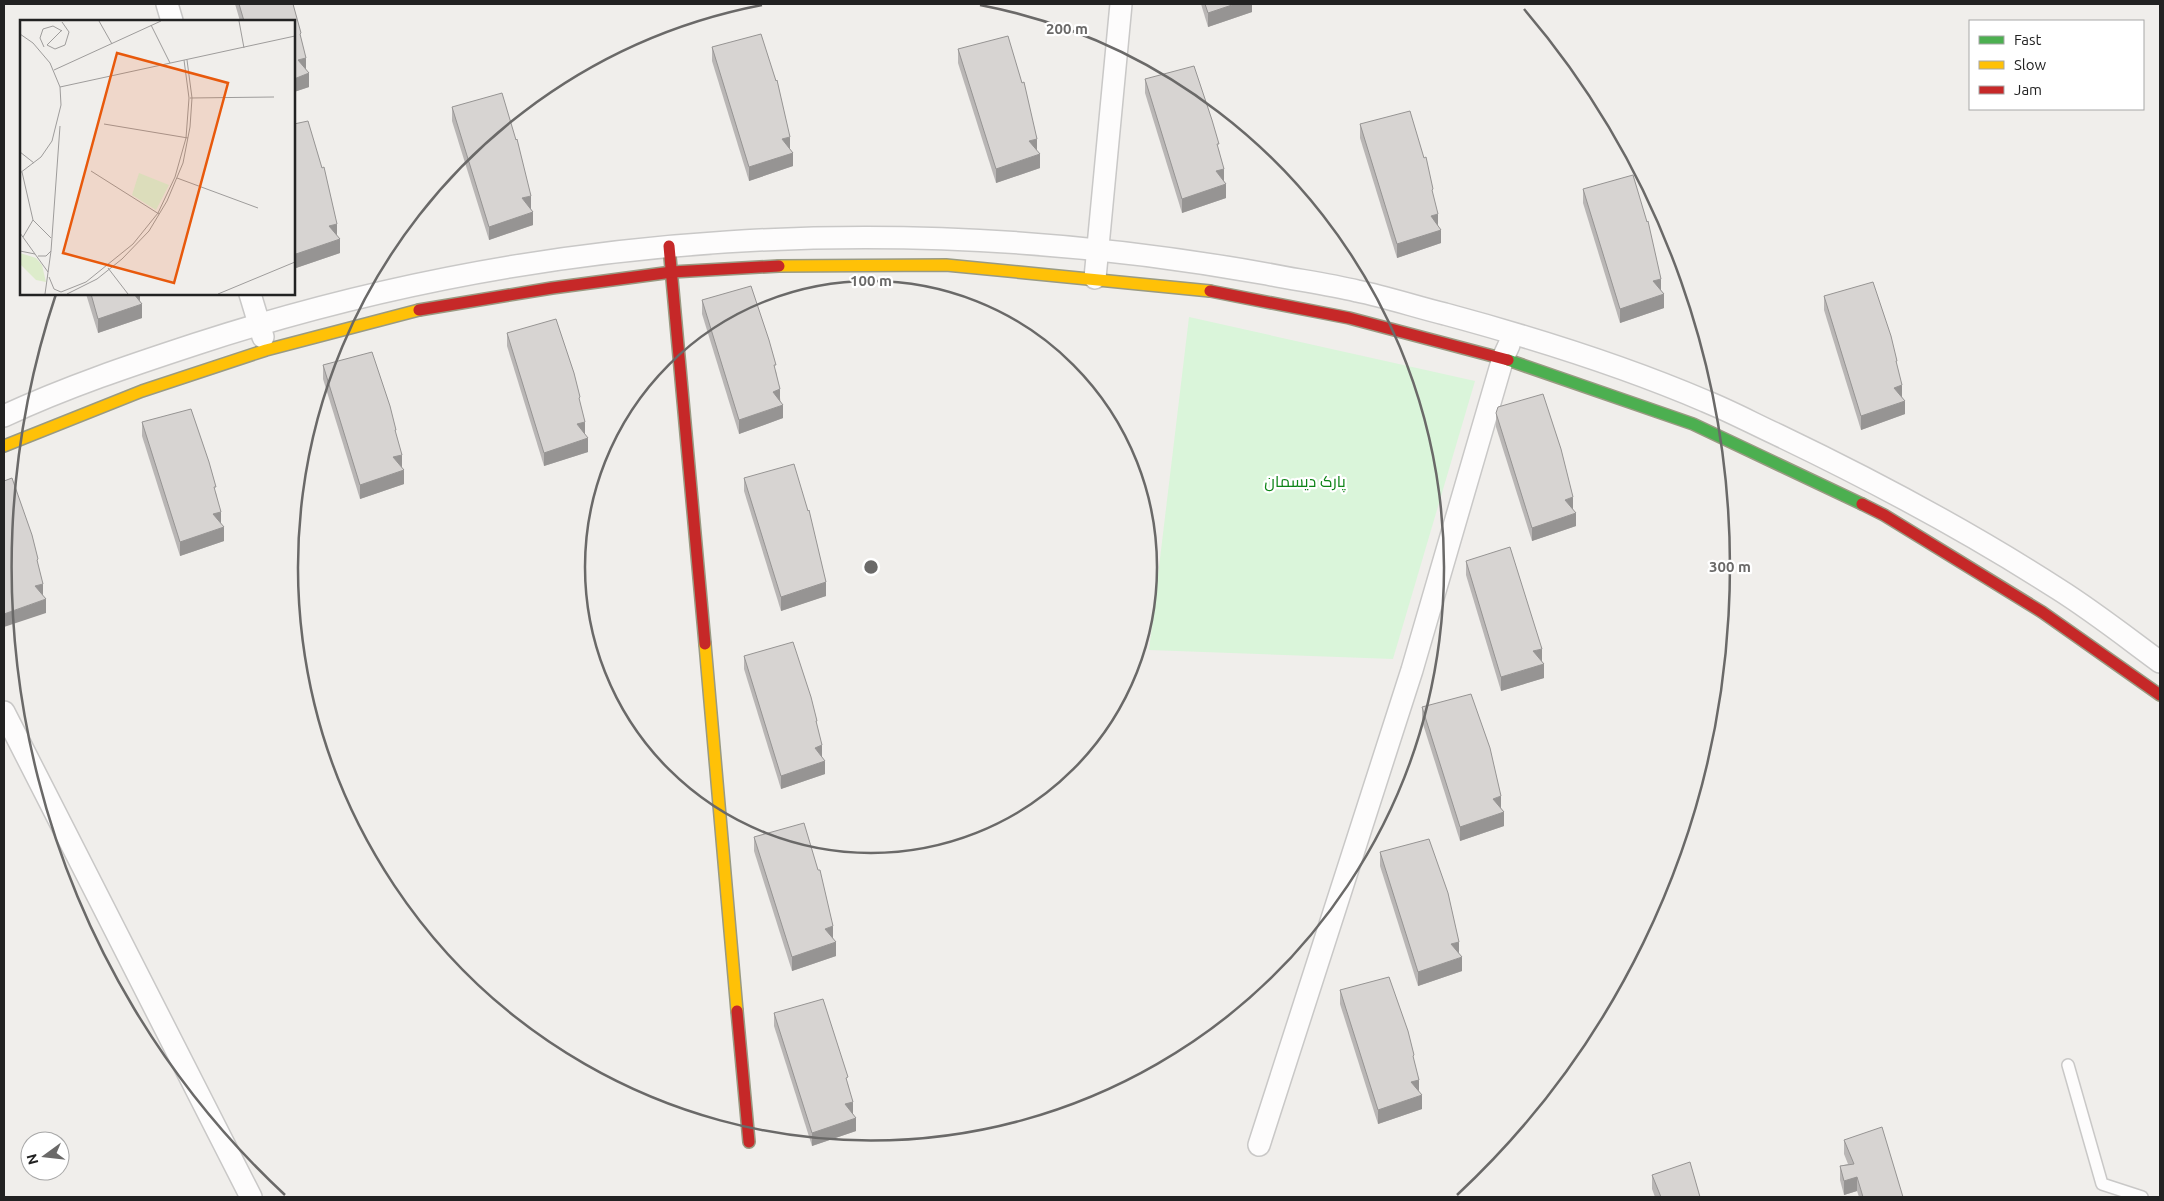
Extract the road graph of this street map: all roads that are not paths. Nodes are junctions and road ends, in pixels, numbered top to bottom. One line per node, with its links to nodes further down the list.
1 (167, 4): 3 (street)
2 (1121, 4): 5 (street)
3 (172, 20)
4 (670, 246): 5 (street); 6 (street); 9 (street)
5 (1096, 248): 7 (street); 10 (street)
6 (672, 272): 7 (street); 11 (street); 19 (street)
7 (1094, 278): 12 (street)
8 (250, 295): 9 (street)
9 (259, 324): 11 (street); 13 (street)
10 (1514, 333): 12 (street); 15 (street)
11 (266, 350): 14 (street)
12 (1503, 358): 16 (street); 20 (street)
13 (4, 416)
14 (4, 446)
15 (2160, 662)
16 (2160, 695)
17 (4, 712): 22 (street)
18 (2068, 1065): 21 (lane)
19 (749, 1142)
20 (1260, 1145)
21 (2137, 1196)
22 (251, 1197)

